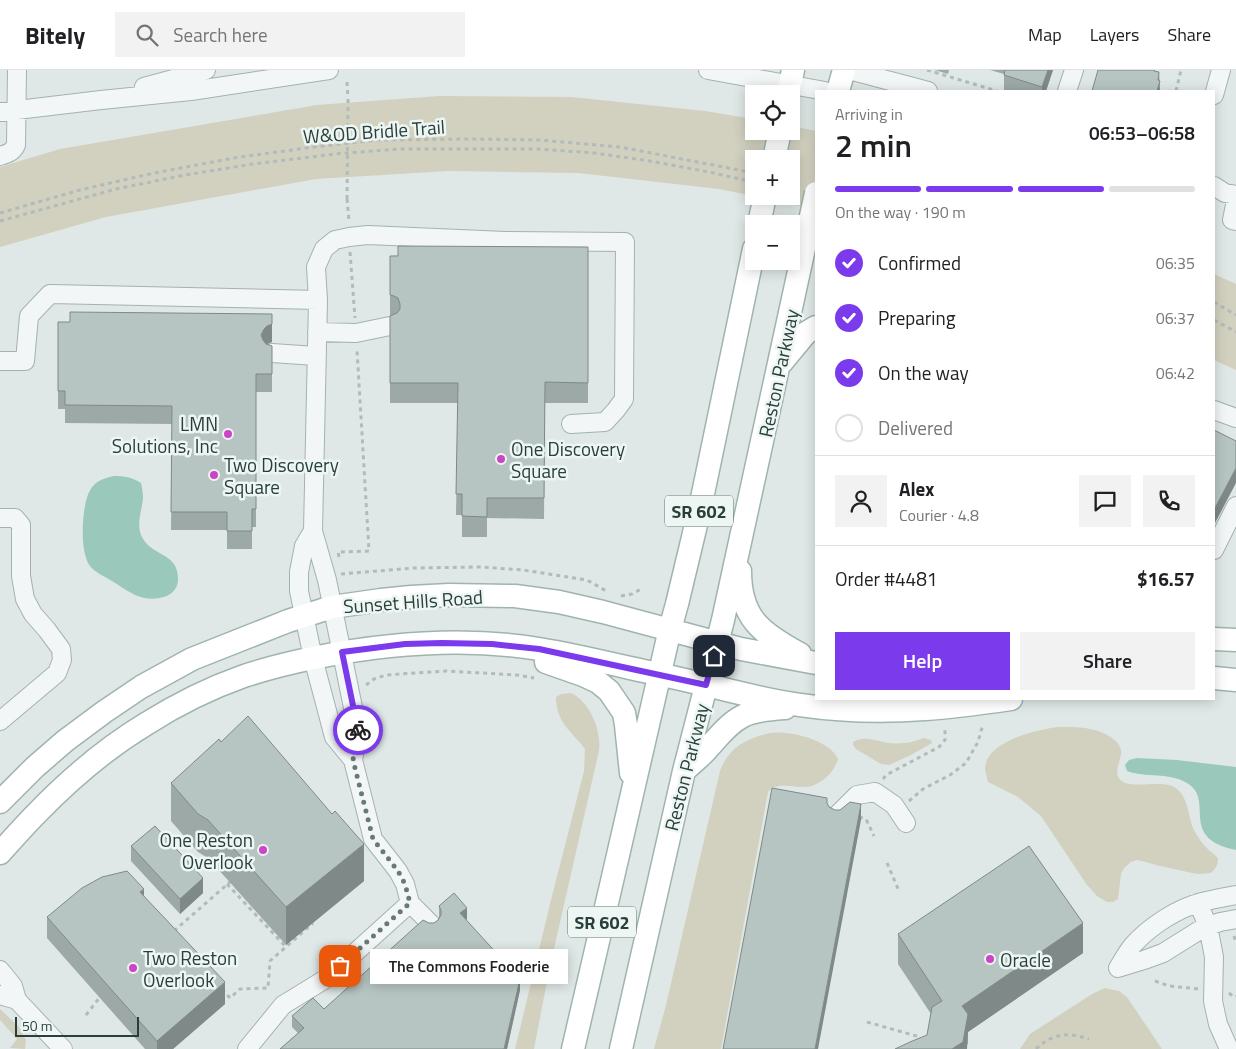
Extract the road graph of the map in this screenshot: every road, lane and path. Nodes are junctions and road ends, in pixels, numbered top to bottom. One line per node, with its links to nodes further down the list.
1 (17, 70): 21 (street)
2 (206, 70): 20 (street)
3 (329, 70): 20 (street)
4 (708, 70): 12 (street)
5 (844, 70): 14 (main road)
6 (849, 70): 15 (street)
7 (927, 70): 16 (path)
8 (1074, 70): 17 (street)
9 (1181, 70): 18 (path)
10 (1221, 70): 19 (street)
11 (348, 82): 32 (path, bridge)
12 (791, 83): 13 (street)
13 (821, 90)
14 (838, 90)
15 (924, 90)
16 (994, 90)
17 (1068, 90)
18 (1176, 90)
19 (1215, 91)
20 (101, 100): 21 (street)
21 (8, 112): 22 (street)
22 (0, 156)
23 (745, 171): 29 (path, W&OD Bridle Trail)
24 (745, 180): 30 (path)
25 (1215, 187): 26 (street)
26 (1236, 195)
27 (815, 198): 33 (main road, Reston Parkway / SR 602, bridge)
28 (1236, 200): 31 (street)
29 (0, 213)
30 (0, 221)
31 (1236, 221)
32 (349, 237): 36 (street); 43 (path); 51 (street)
33 (807, 237): 35 (main road); 48 (main road, Reston Parkway / SR 602)
34 (750, 270): 62 (main road, SR 602)
35 (815, 280)
36 (318, 300): 42 (street); 47 (street)
37 (1215, 303): 38 (path)
38 (1236, 315)
39 (1215, 321): 44 (path)
40 (815, 328): 48 (main road)
41 (390, 331): 43 (street)
42 (317, 332): 43 (street); 46 (street)
43 (361, 332): 57 (path)
44 (1236, 332)
45 (272, 353): 46 (street)
46 (316, 356): 54 (street)
47 (0, 361)
48 (778, 367): 56 (main road, Reston Parkway / SR 602)
49 (1215, 410): 50 (street)
50 (1236, 418)
51 (570, 424)
52 (1236, 506): 55 (street)
53 (0, 518): 79 (street)
54 (313, 531): 60 (street); 61 (street)
55 (1215, 544)
56 (739, 547): 65 (main road, Reston Parkway / SR 602); 69 (main road)
57 (339, 560)
58 (339, 567): 59 (path)
59 (340, 574)
60 (332, 607): 61 (main road, Sunset Hills Road); 62 (main road, Sunset Hills Road); 67 (street)
61 (304, 616): 68 (street); 87 (main road, Sunset Hills Road)
62 (670, 629): 65 (main road, Sunset Hills Road); 71 (main road, SR 602)
63 (1215, 639): 64 (main road)
64 (1236, 640)
65 (718, 642): 70 (main road, Sunset Hills Road); 75 (main road, Reston Parkway / SR 602)
66 (492, 644): 67 (main road); 71 (main road); 85 (main road)
67 (342, 652): 68 (main road); 82 (street)
68 (314, 658): 82 (street); 91 (main road)
69 (815, 662)
70 (815, 663)
71 (660, 674): 75 (main road); 85 (main road, SR 602)
72 (536, 678): 76 (path)
73 (1215, 678): 74 (main road)
74 (1236, 680)
75 (706, 685): 78 (main road); 83 (main road, Reston Parkway / SR 602)
76 (366, 686)
77 (1004, 700): 78 (main road)
78 (802, 705): 83 (main road)
79 (0, 721)
80 (983, 724): 86 (path)
81 (945, 730): 84 (path)
82 (353, 760): 95 (street)
83 (684, 771): 118 (main road, Reston Parkway / SR 602)
84 (880, 783)
85 (633, 795): 117 (main road, SR 602)
86 (909, 801)
87 (0, 802)
88 (844, 815): 89 (street); 90 (path)
89 (906, 823)
90 (874, 836)
91 (0, 853)
92 (887, 863): 93 (path)
93 (899, 891)
94 (1236, 895): 96 (street)
95 (410, 903): 98 (street); 116 (street)
96 (1198, 903): 99 (street); 99 (street)
97 (316, 920): 103 (path)
98 (431, 924)
99 (1208, 926): 100 (street); 121 (street)
100 (1235, 928): 102 (path)
101 (172, 934): 103 (path)
102 (1236, 942)
103 (286, 947): 106 (path)
104 (0, 970): 110 (street)
105 (1155, 981): 107 (path)
106 (217, 984)
107 (1199, 989)
108 (0, 995): 110 (street)
109 (100, 997): 111 (path)
110 (17, 1000): 115 (street)
111 (86, 1016)
112 (867, 1022): 114 (path)
113 (1089, 1039): 120 (path)
114 (918, 1048): 119 (path)
115 (64, 1049)
116 (247, 1049)
117 (573, 1049)
118 (621, 1049)
119 (924, 1049)
120 (1036, 1049)
121 (1229, 1049)

